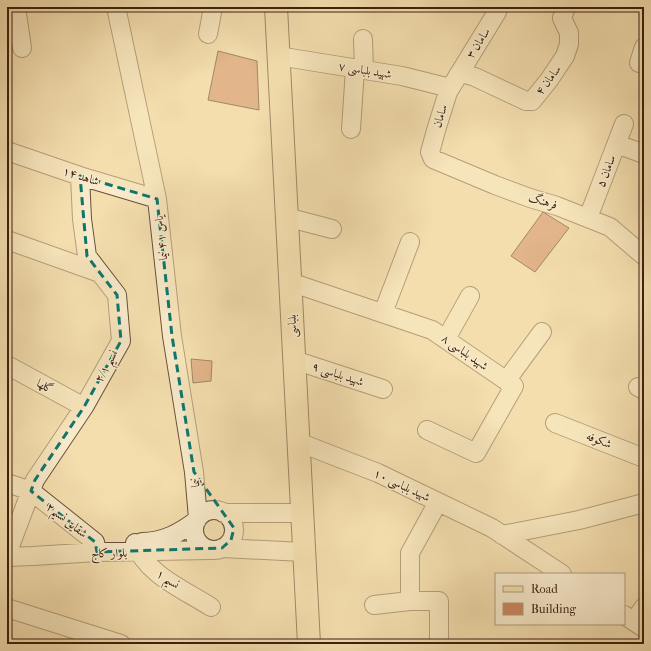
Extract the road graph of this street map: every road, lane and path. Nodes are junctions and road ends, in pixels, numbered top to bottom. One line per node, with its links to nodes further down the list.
1 (16, 7): 9 (street)
2 (116, 7): 20 (street, یاس ۴۱ نیما)
3 (213, 7): 7 (street)
4 (276, 7): 10 (main road, بلباسی)
5 (566, 7): 12 (street, سامان ۴)
6 (497, 12): 12 (street, سامان ۳)
7 (208, 34)
8 (363, 39): 11 (street)
9 (22, 48)
10 (278, 56): 11 (street, شهید بلباسی ۷); 21 (main road, بلباسی)
11 (359, 69): 12 (street, شهید بلباسی ۷); 14 (street)
12 (454, 82): 18 (street, سامان)
13 (624, 124): 15 (street, سامان ۵)
14 (351, 130)
15 (616, 144): 17 (street); 22 (street, سامان ۵)
16 (7, 151): 19 (street, شاهد ۱۴)
17 (644, 154)
18 (434, 159): 22 (street, فرهنگ)
19 (80, 176): 20 (street, شاهد ۱۴); 27 (street, نسیم ۲/۱)
20 (157, 199): 42 (street, یاس ۴۱ نیما)
21 (286, 217): 23 (street); 28 (main road, بلباسی)
22 (588, 218): 26 (street, فرهنگ)
23 (332, 229)
24 (7, 240): 27 (street)
25 (410, 242): 30 (street)
26 (644, 256)
27 (100, 273): 37 (street, نسیم ۲/۱)
28 (290, 282): 30 (street, شهید بلباسی ۸); 33 (main road, بلباسی)
29 (470, 296): 32 (street)
30 (383, 313): 32 (street, شهید بلباسی ۸)
31 (542, 332): 35 (street)
32 (446, 340): 35 (street, شهید بلباسی ۸)
33 (294, 360): 36 (street, شهید بلباسی ۹); 40 (main road, بلباسی)
34 (7, 365): 37 (street, گلها)
35 (506, 381): 39 (street)
36 (383, 389)
37 (84, 407): 44 (street, نسیم ۲/۱)
38 (555, 422): 41 (street, شکوفه)
39 (427, 430)
40 (298, 442): 45 (street, شهید بلباسی ١٠); 48 (main road, بلباسی)
41 (644, 458)
42 (194, 472): 47 (street, نیما); 49 (street, نیما)
43 (7, 483): 44 (street)
44 (31, 491): 51 (street, شقایق نسیم۲); 54 (street, نسیم ۲/۱)
45 (438, 502): 50 (street, شهید بلباسی ١٠); 57 (street)
46 (644, 503): 50 (street)
47 (222, 512): 48 (street); 49 (street); 53 (street)
48 (302, 513): 55 (main road, بلباسی)
49 (198, 519): 52 (street, بلوار کاج); 53 (street)
50 (502, 535): 56 (street, شهید بلباسی ١٠)
51 (96, 547): 52 (street, بلوار کاج); 54 (street, بلوار کاج)
52 (136, 547): 53 (street, بلوار کاج); 59 (street, نسیم ۱)
53 (216, 549): 55 (street, بلوار کاج)
54 (8, 550)
55 (303, 552): 62 (main road, بلباسی)
56 (560, 573)
57 (410, 601): 58 (street); 63 (street)
58 (374, 605)
59 (211, 607)
60 (7, 608): 61 (street)
61 (121, 644)
62 (309, 644)
63 (439, 644)

